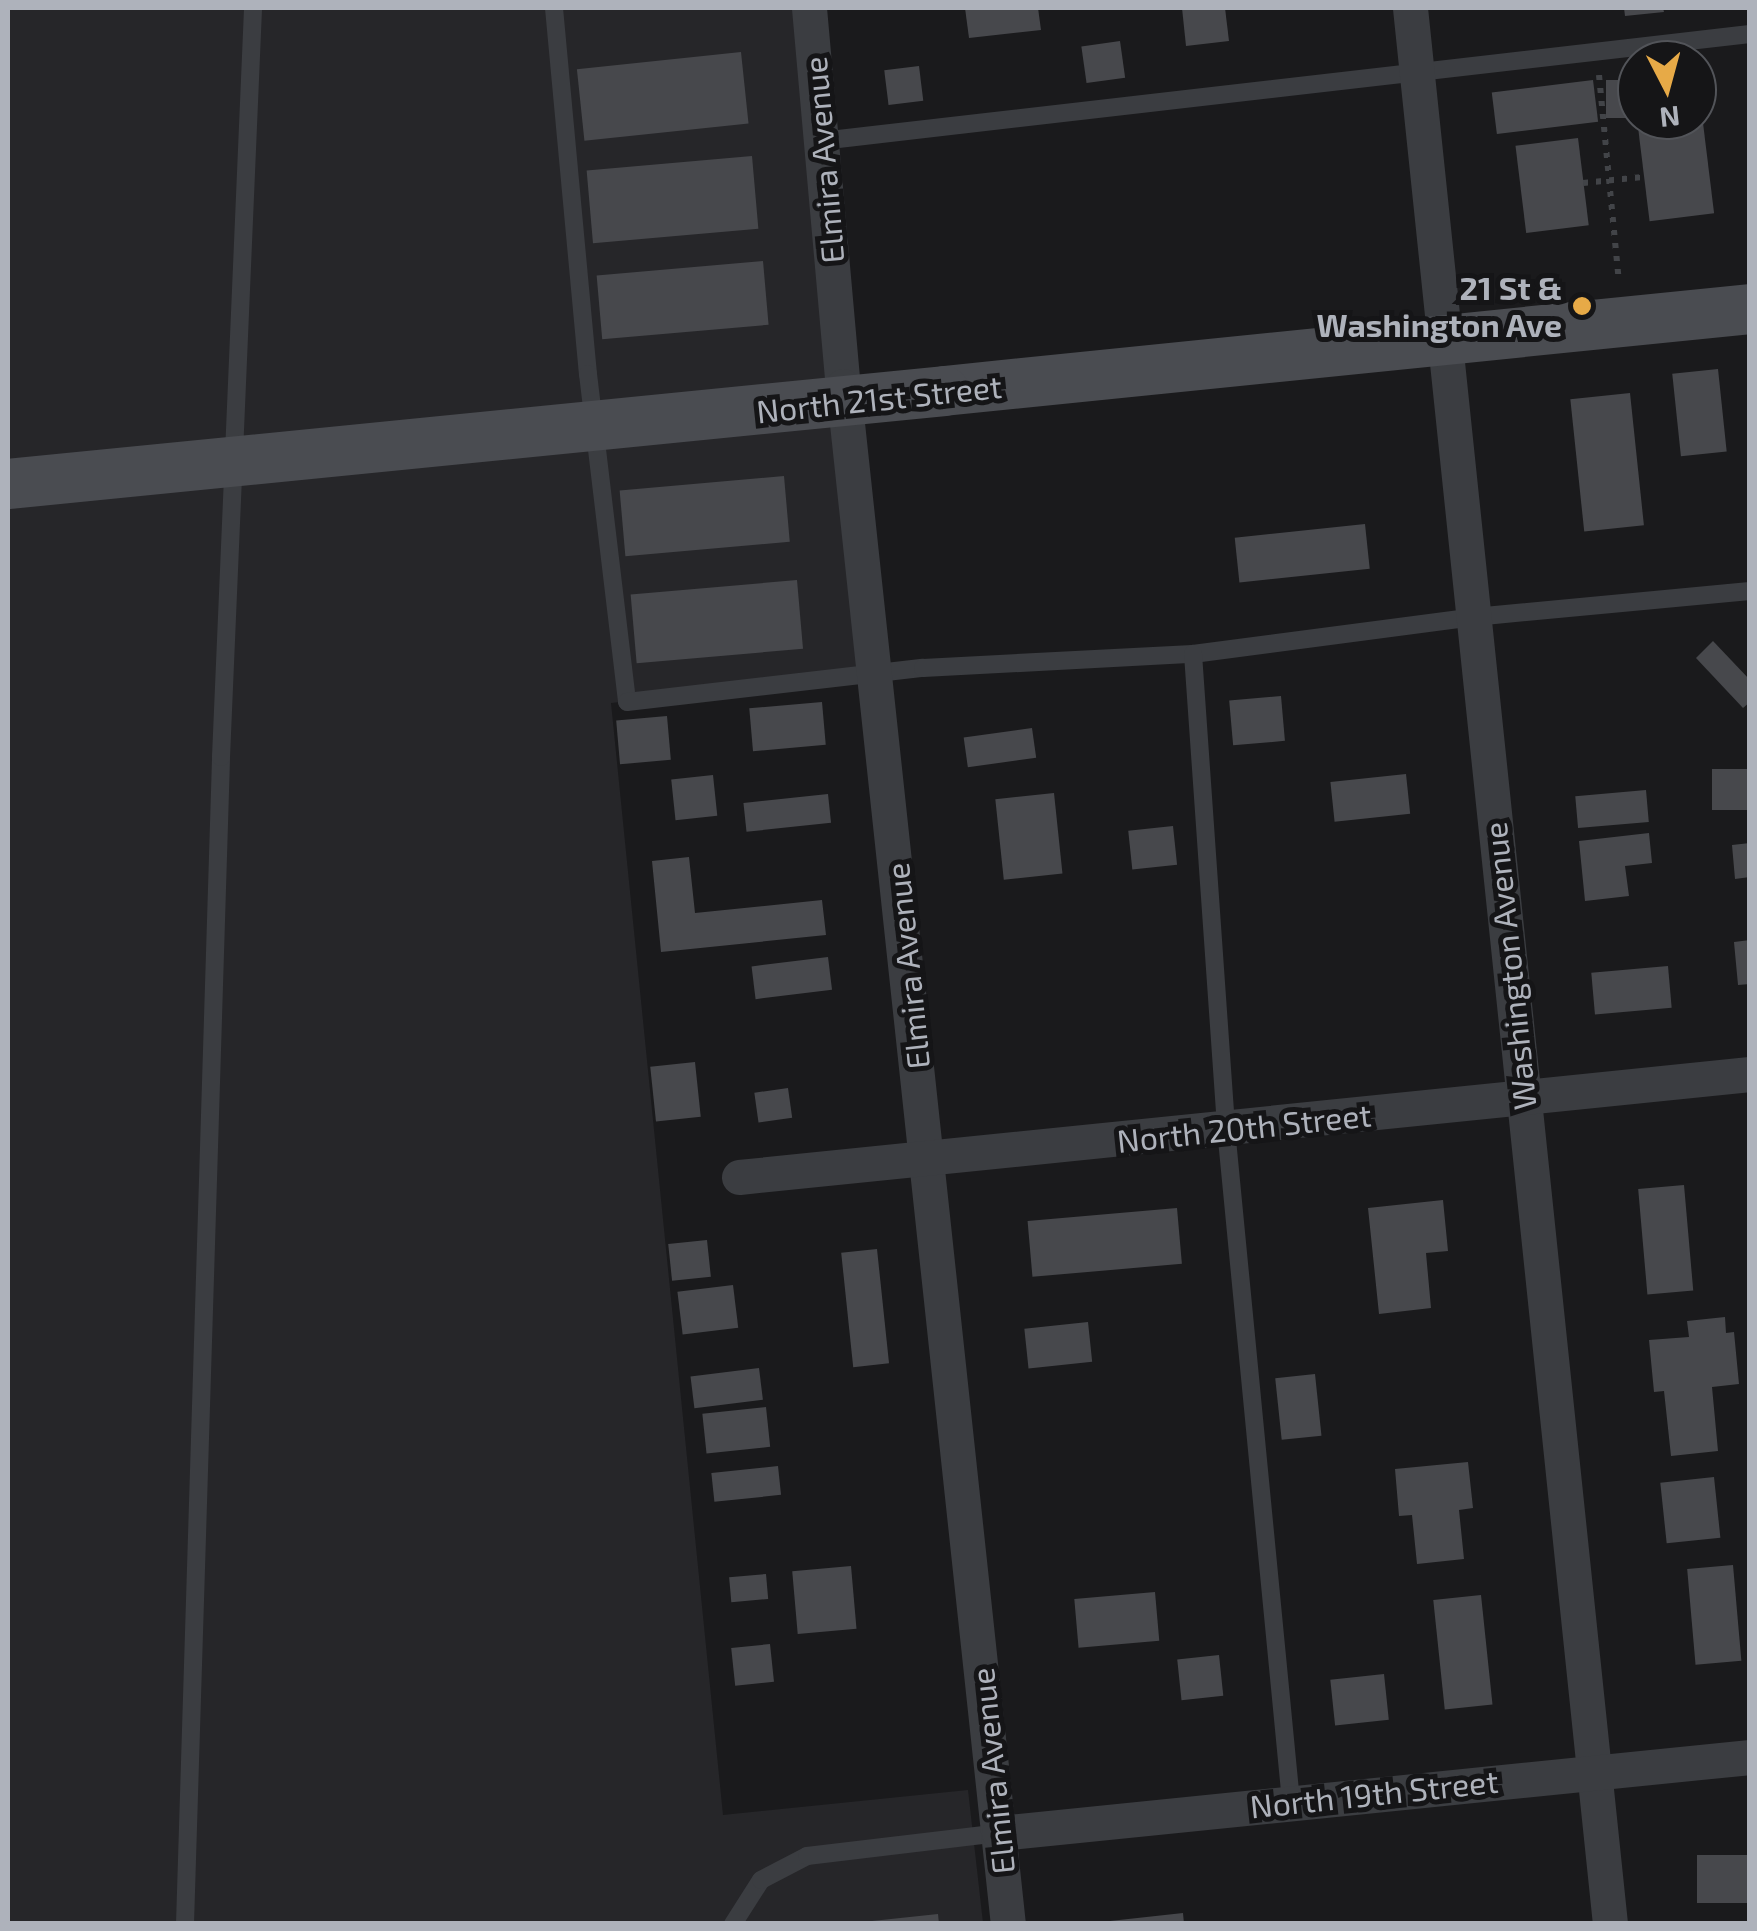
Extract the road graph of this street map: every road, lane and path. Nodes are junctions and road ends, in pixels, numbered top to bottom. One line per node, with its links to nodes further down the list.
1 (254, 8): 29 (lane)
2 (554, 8): 19 (lane)
3 (809, 8): 8 (street, Elmira Avenue)
4 (1410, 8): 7 (street, Washington Avenue)
5 (1750, 34): 6 (lane)
6 (1597, 52): 7 (lane); 10 (path)
7 (1417, 74): 8 (lane); 14 (street, Washington Avenue)
8 (821, 141): 19 (street, Elmira Avenue)
9 (1644, 177): 10 (path)
10 (1610, 180): 11 (path); 13 (path)
11 (1583, 183)
12 (1750, 309): 13 (street, North 21st Street)
13 (1624, 322): 14 (street, North 21st Street)
14 (1446, 341): 15 (street, North 21st Street, bridge); 17 (street, Washington Avenue)
15 (8, 484)
16 (1750, 591): 17 (lane)
17 (1474, 616): 18 (lane); 21 (street, Washington Avenue)
18 (1194, 654): 19 (lane); 22 (lane)
19 (875, 675): 23 (street, Elmira Avenue)
20 (1750, 1074): 21 (street, North 20th Street)
21 (1523, 1098): 22 (street, North 20th Street); 26 (street, Washington Avenue)
22 (1226, 1128): 23 (street, North 20th Street); 27 (lane)
23 (928, 1160): 24 (street, North 20th Street); 28 (street, Elmira Avenue)
24 (739, 1177)
25 (1750, 1756): 26 (street, North 19th Street)
26 (1594, 1770): 27 (street, North 19th Street); 32 (street, Washington Avenue)
27 (1291, 1802): 28 (street, North 19th Street)
28 (998, 1832): 30 (lane); 31 (street, Elmira Avenue)
29 (185, 1924)
30 (733, 1924)
31 (1008, 1924)
32 (1610, 1924)

